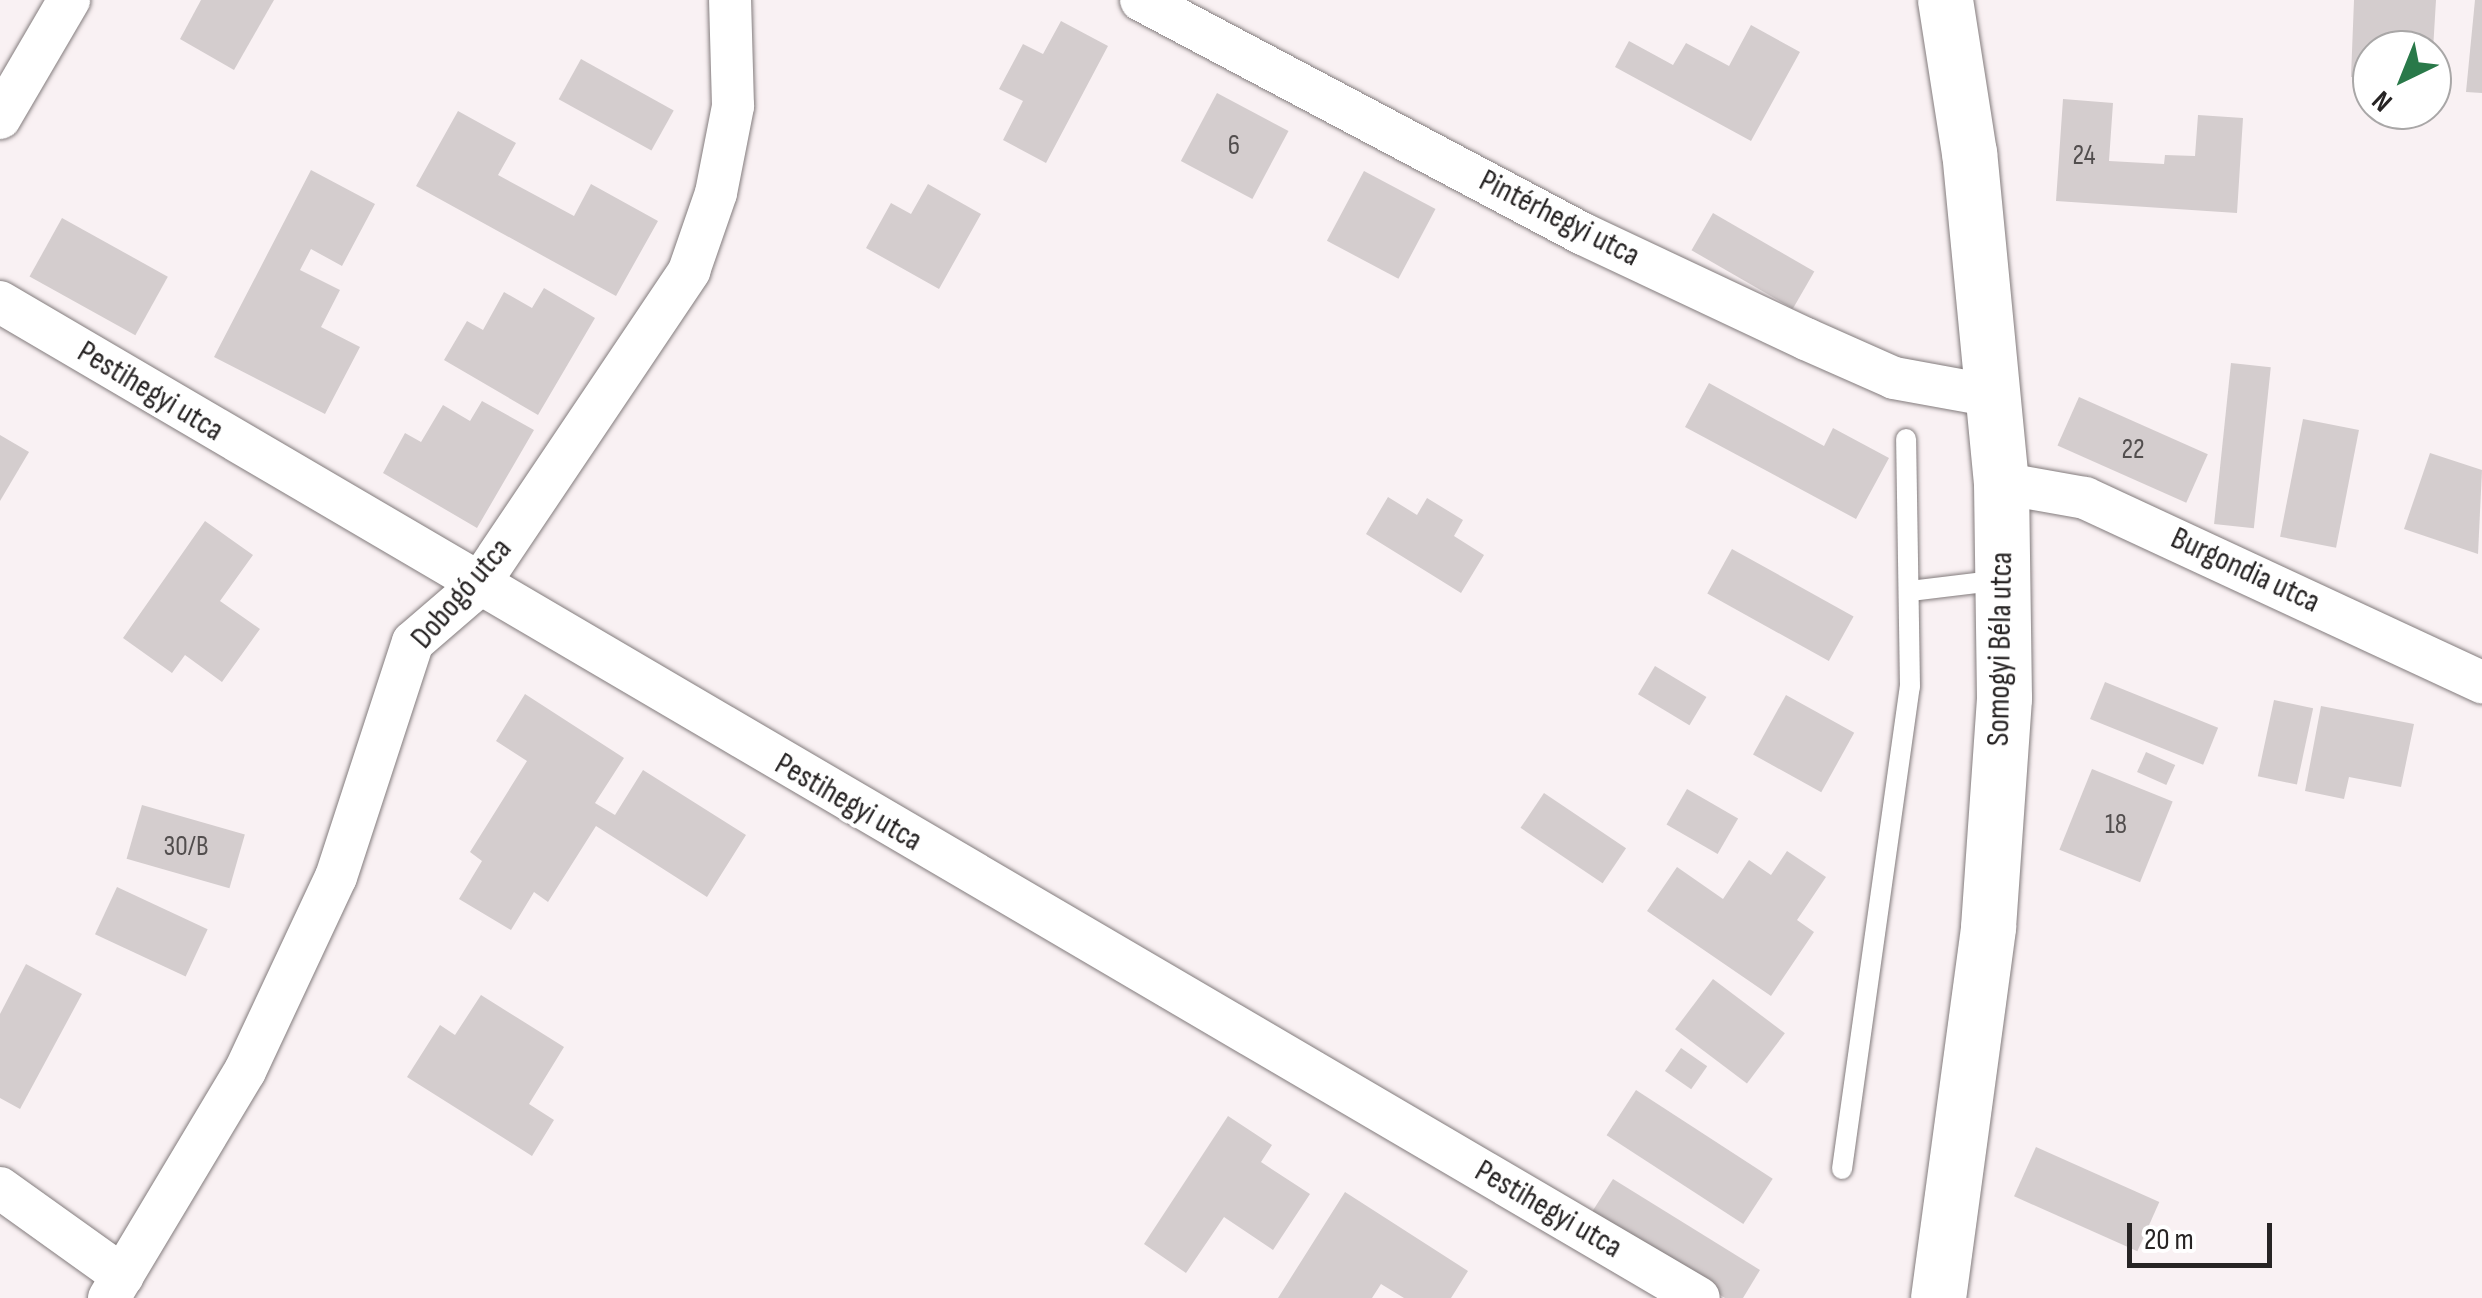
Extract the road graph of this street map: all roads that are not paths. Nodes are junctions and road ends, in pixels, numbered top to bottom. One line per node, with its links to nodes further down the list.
1 (69, 0): 5 (street)
2 (730, 0): 11 (street, Dobogó utca)
3 (1141, 0): 7 (street, Pintérhegyi utca)
4 (1945, 0): 7 (main road, Somogyi Béla utca)
5 (0, 118)
6 (0, 302): 11 (street, Pestihegyi utca)
7 (1994, 396): 9 (main road, Somogyi Béla utca)
8 (1906, 439): 12 (lane)
9 (2002, 482): 10 (main road, Somogyi Béla utca); 13 (street, Burgondia utca)
10 (2003, 580): 12 (lane); 18 (main road, Somogyi Béla utca)
11 (477, 587): 16 (street, Dobogó utca); 17 (street, Pestihegyi utca)
12 (1910, 591): 14 (lane)
13 (2482, 682)
14 (1842, 1168)
15 (0, 1188): 16 (street)
16 (116, 1287)
17 (1699, 1298)
18 (1938, 1298)

